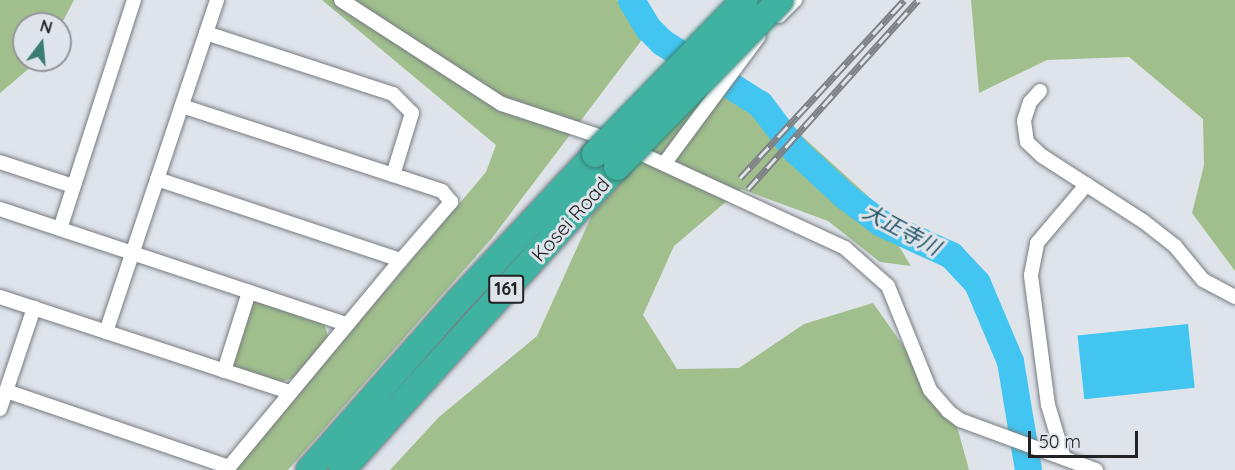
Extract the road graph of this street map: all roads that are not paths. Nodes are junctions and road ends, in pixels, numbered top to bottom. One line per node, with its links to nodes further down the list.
1 (134, 0): 17 (street)
2 (217, 0): 9 (street)
3 (341, 0): 13 (street)
4 (745, 0): 34 (highway, Kosei Road / 161, bridge)
5 (751, 0): 8 (street)
6 (780, 0): 35 (highway, Kosei Road / 161, bridge)
7 (795, 0): 8 (street)
8 (764, 30): 13 (street)
9 (206, 33): 11 (street); 14 (street)
10 (1040, 91): 16 (street)
11 (182, 106): 14 (street); 15 (street)
12 (0, 162): 17 (street)
13 (664, 164): 32 (street)
14 (393, 175): 21 (street)
15 (158, 179): 20 (street); 21 (street)
16 (1087, 184): 24 (street); 32 (street)
17 (74, 186): 19 (street)
18 (0, 209): 19 (street)
19 (60, 229): 20 (street)
20 (132, 253): 22 (street); 27 (street)
21 (400, 260): 26 (street)
22 (249, 292): 26 (street); 28 (street)
23 (0, 297): 25 (street)
24 (1235, 297)
25 (33, 308): 27 (street); 29 (street)
26 (346, 324): 30 (street)
27 (106, 332): 28 (street)
28 (224, 371): 30 (street)
29 (6, 391): 31 (street); 33 (street)
30 (288, 392): 33 (street)
31 (0, 409)
32 (1064, 458): 36 (street)
33 (228, 469)
34 (309, 470)
35 (342, 470)
36 (1096, 470)

